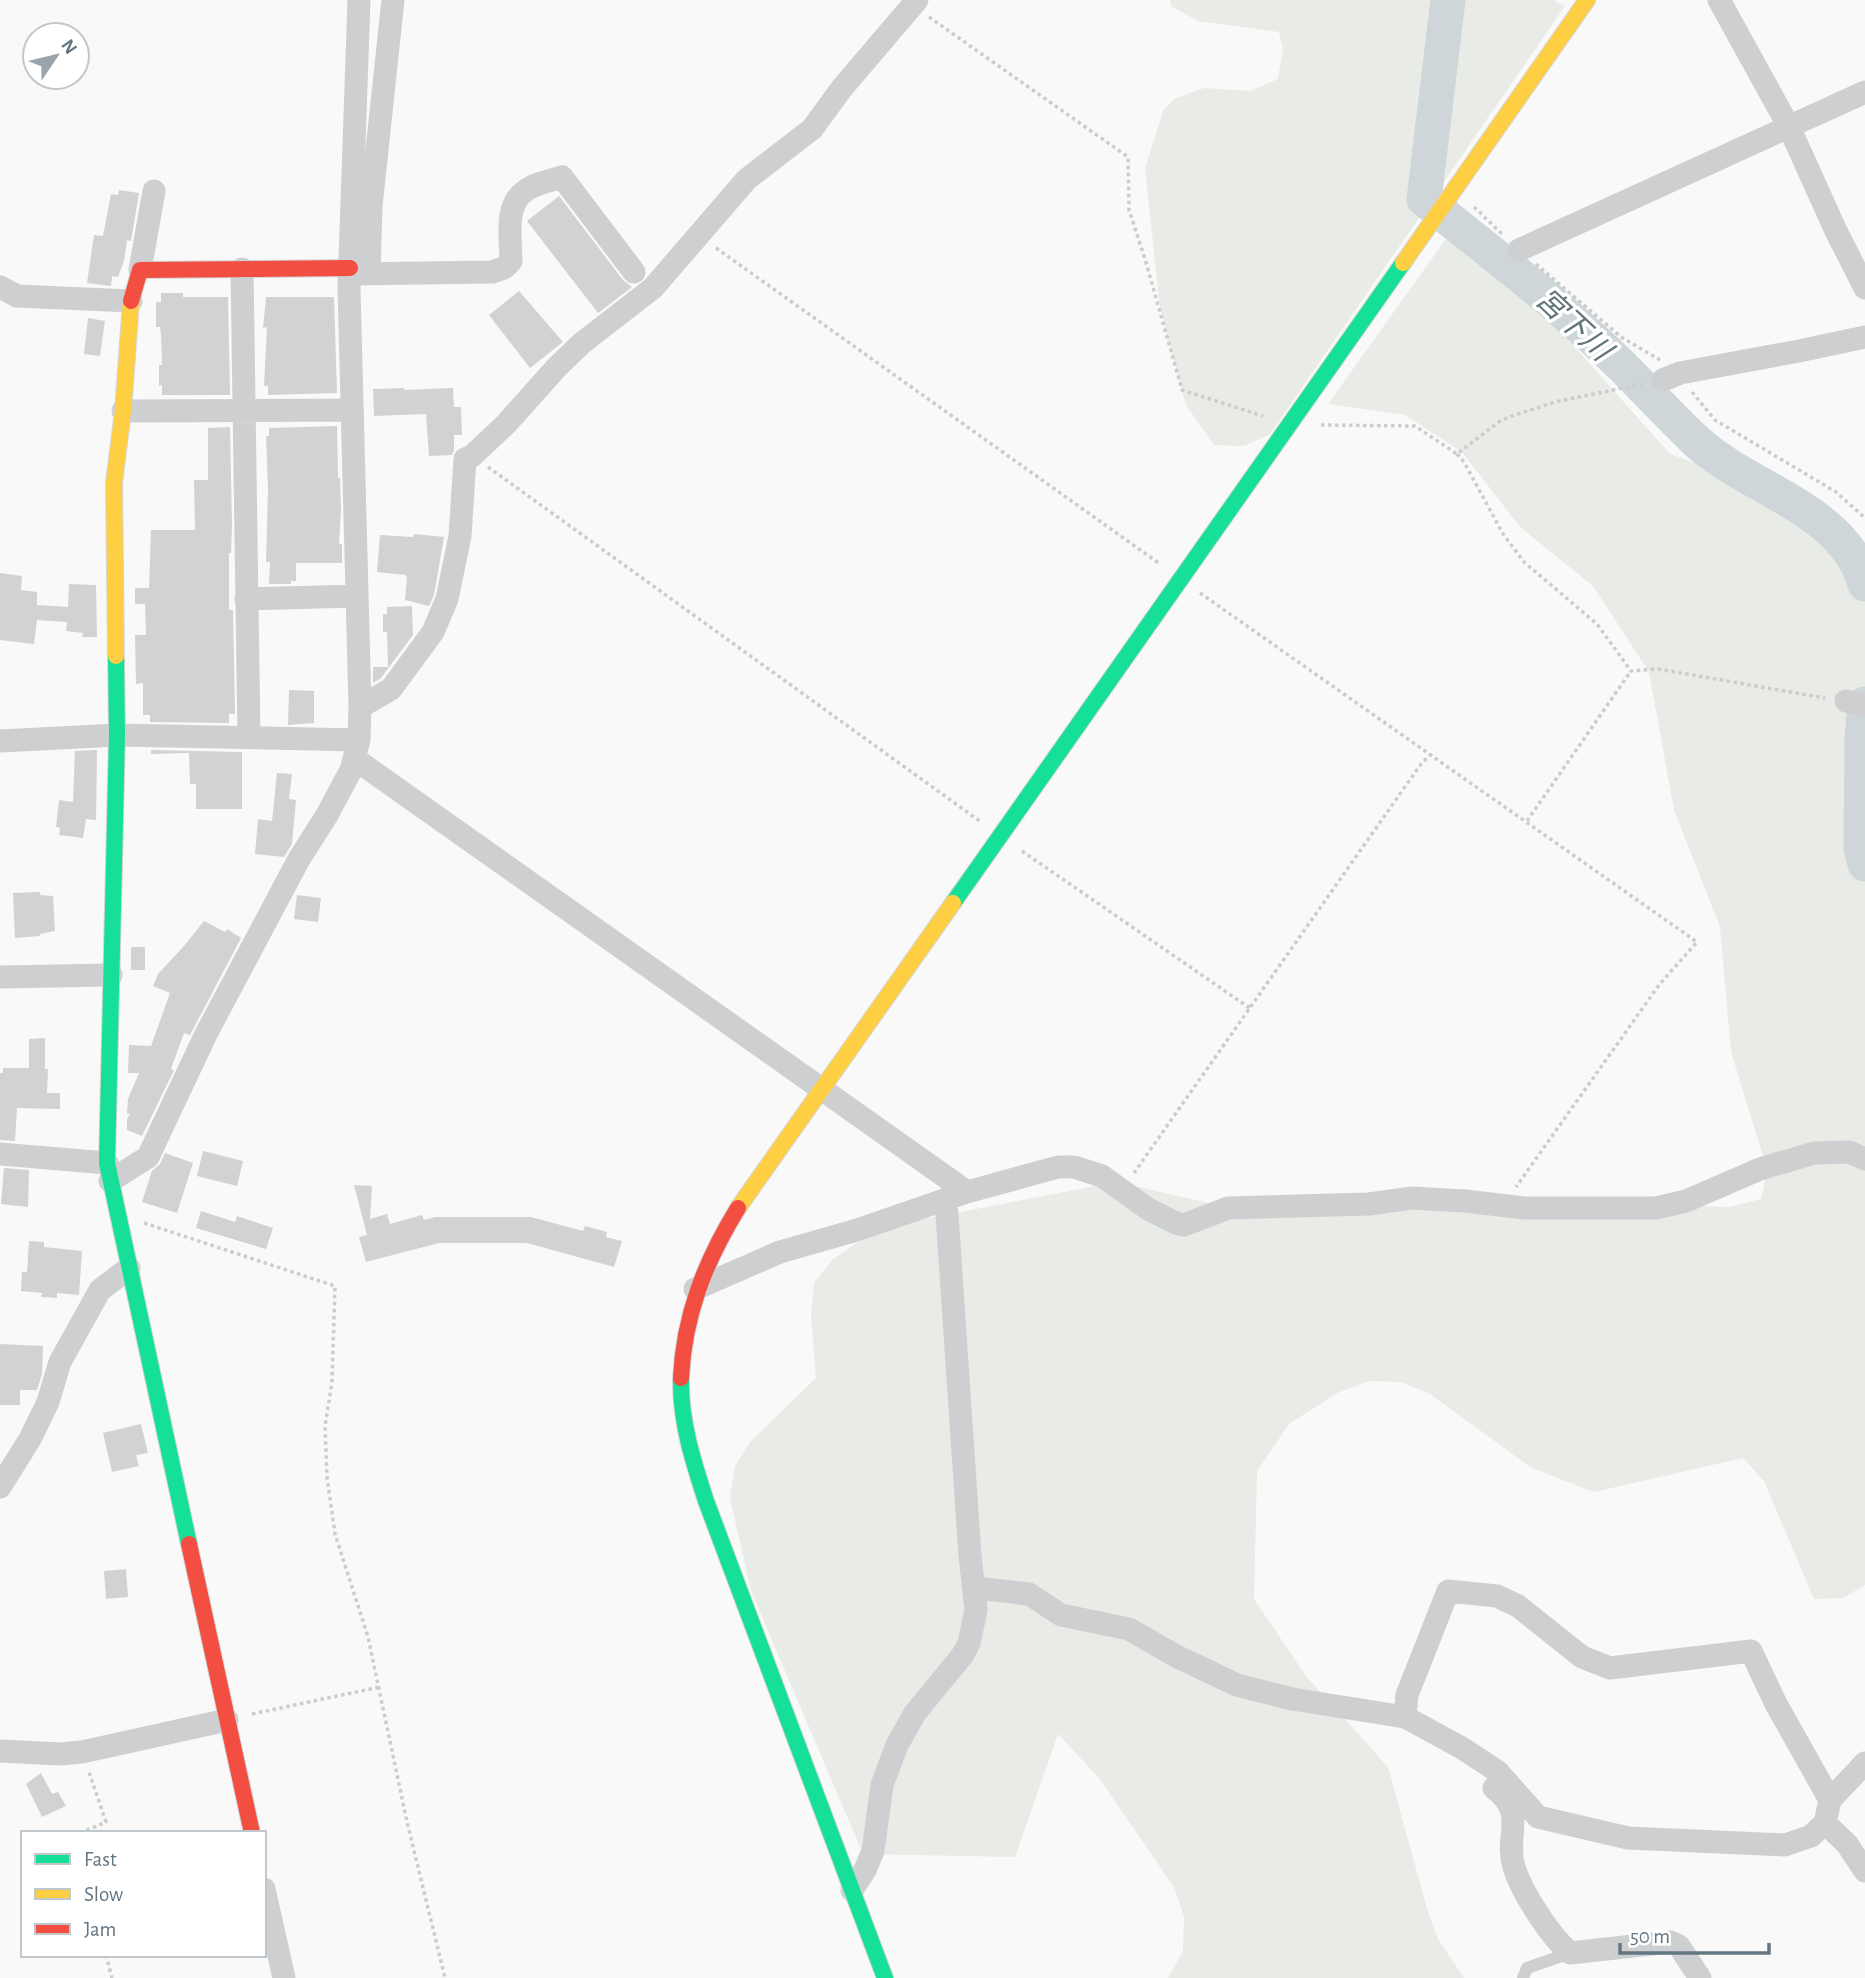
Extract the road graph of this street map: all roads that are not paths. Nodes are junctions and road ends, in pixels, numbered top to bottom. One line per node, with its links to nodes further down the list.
1 (359, 0): 12 (street)
2 (393, 0): 12 (street)
3 (1587, 0): 31 (street)
4 (1719, 0): 7 (street)
5 (915, 3): 24 (street)
6 (1865, 92): 7 (street)
7 (1789, 127): 9 (street); 15 (street)
8 (154, 191): 11 (street)
9 (1520, 250)
10 (242, 269): 11 (street); 12 (street); 21 (street)
11 (140, 270): 16 (street)
12 (356, 272): 13 (street); 19 (street)
13 (634, 272)
14 (0, 288): 16 (street)
15 (1865, 288)
16 (131, 301): 20 (street)
17 (1865, 337): 18 (street)
18 (1664, 380)
19 (352, 410): 21 (street); 22 (street)
20 (123, 411): 21 (street); 25 (street)
21 (244, 411): 23 (street)
22 (356, 596): 23 (street); 24 (street)
23 (246, 599): 26 (street)
24 (360, 707): 28 (street)
25 (117, 735): 26 (street); 27 (street); 29 (street)
26 (249, 737): 28 (street)
27 (0, 741)
28 (357, 750): 31 (street); 34 (street)
29 (111, 975): 30 (street); 34 (street)
30 (0, 977)
31 (822, 1088): 35 (street); 37 (street)
32 (0, 1154): 34 (street)
33 (1865, 1159): 35 (street)
34 (109, 1172): 36 (street)
35 (956, 1196): 37 (street); 39 (street)
36 (129, 1268): 38 (street); 41 (street)
37 (695, 1289): 49 (street)
38 (0, 1487)
39 (975, 1588): 40 (street); 49 (street)
40 (1405, 1717): 42 (street); 45 (street)
41 (227, 1720): 43 (street); 47 (street)
42 (1462, 1748): 46 (street); 51 (street)
43 (0, 1751)
44 (1865, 1763): 45 (street)
45 (1830, 1800): 46 (street)
46 (1825, 1823): 48 (street)
47 (252, 1831)
48 (1865, 1871)
49 (852, 1890): 53 (street)
50 (266, 1898): 52 (street)
51 (1570, 1953): 54 (lane); 55 (street)
52 (284, 1978)
53 (885, 1978)
54 (1523, 1978)
55 (1700, 1978)

